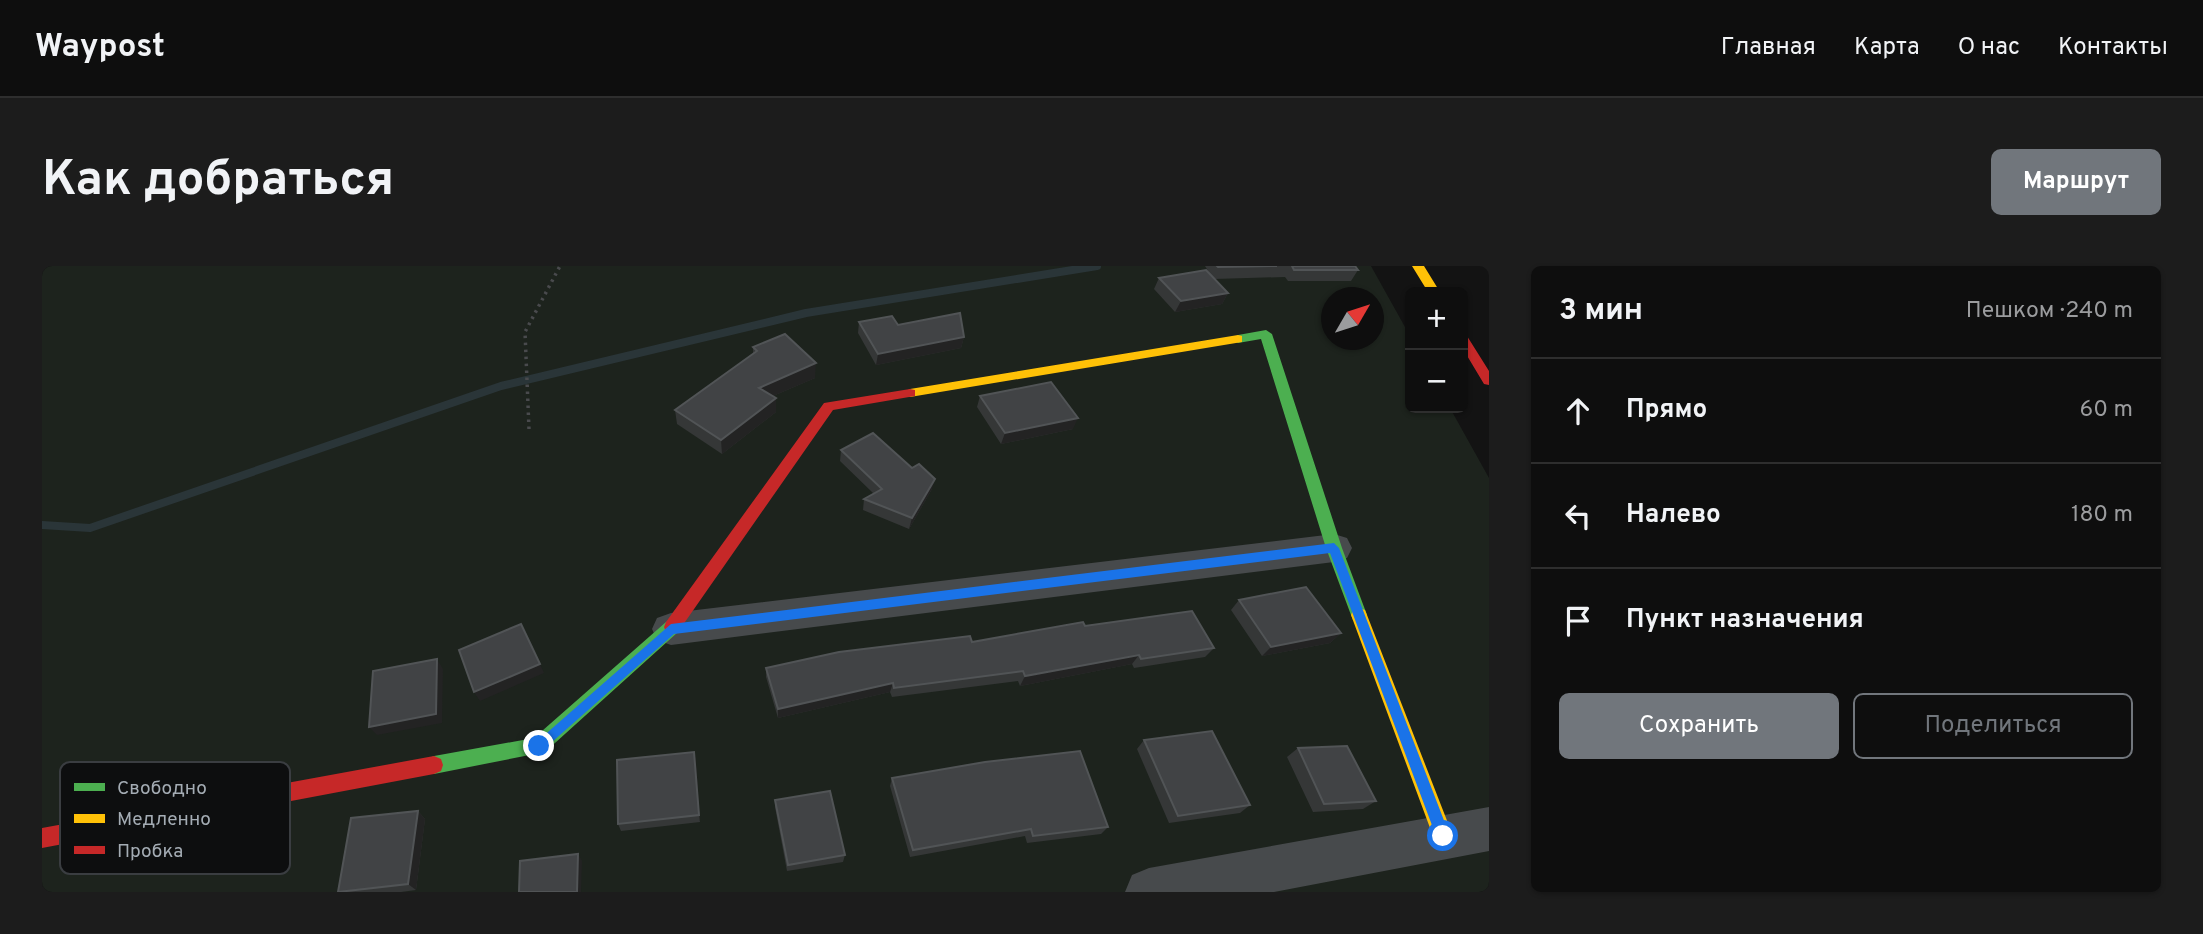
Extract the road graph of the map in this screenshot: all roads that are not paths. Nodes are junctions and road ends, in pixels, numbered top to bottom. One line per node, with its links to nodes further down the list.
1 (1418, 266): 2 (street)
2 (1431, 287)
3 (1468, 347): 4 (street)
4 (1489, 381)
5 (1334, 548): 6 (street); 6 (street); 10 (street)
6 (671, 629): 7 (street)
7 (290, 792)
8 (1489, 828): 10 (street)
9 (60, 835): 11 (street)
10 (1443, 836): 12 (street)
11 (42, 838)
12 (1149, 892)

